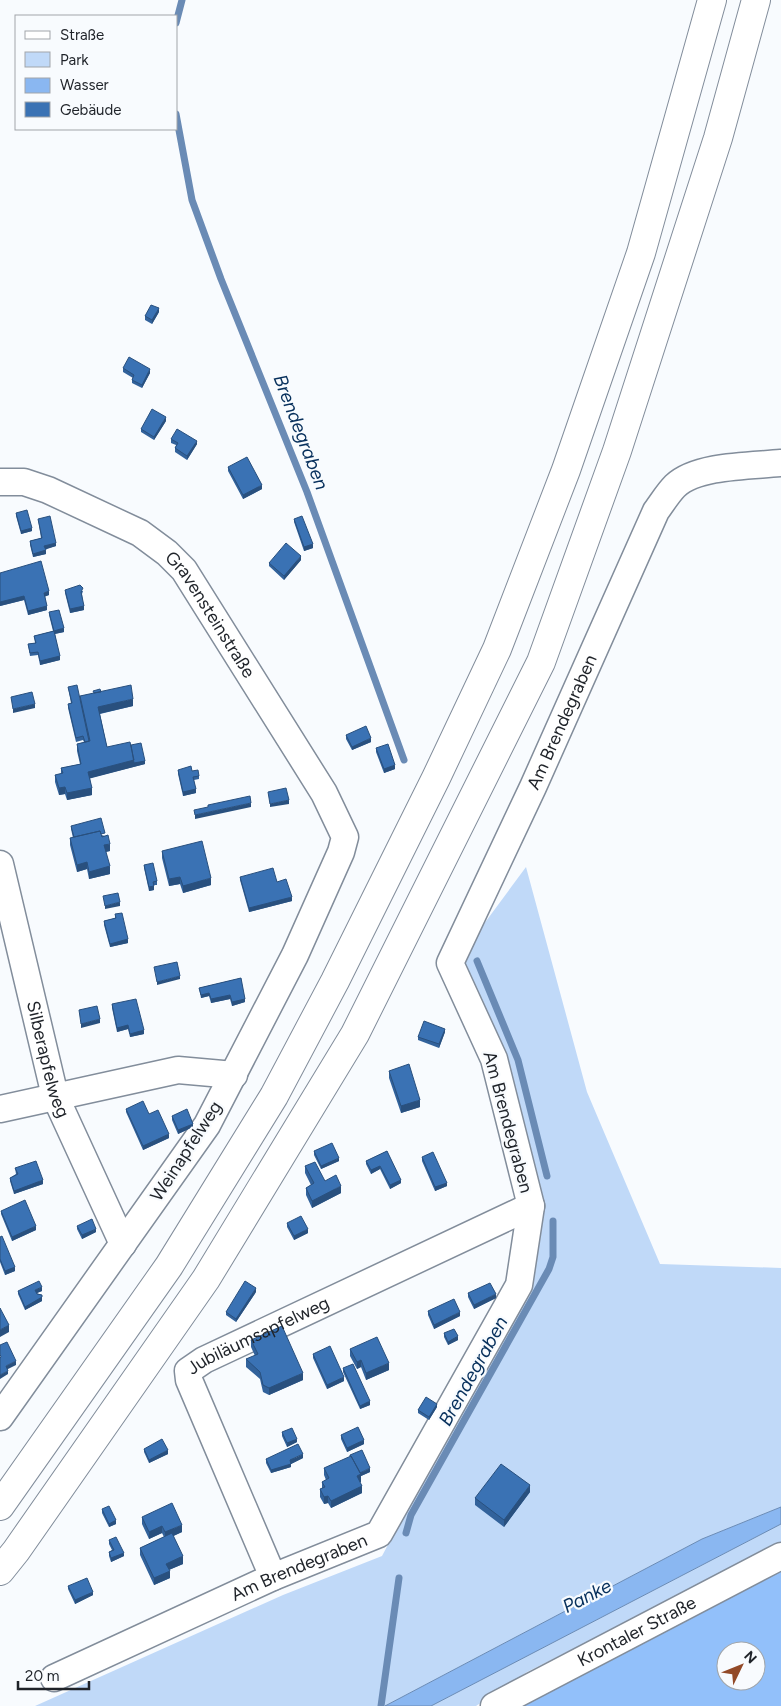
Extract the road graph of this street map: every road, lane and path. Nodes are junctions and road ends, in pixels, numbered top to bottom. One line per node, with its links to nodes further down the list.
1 (712, 0): 13 (highway)
2 (756, 0): 15 (highway)
3 (781, 463): 10 (street, Am Brendegraben)
4 (0, 482): 5 (street, Gravensteinstraße)
5 (345, 837): 7 (street, Weinapfelweg)
6 (0, 864): 8 (street, Silberapfelweg)
7 (234, 1075): 8 (street); 11 (street, Weinapfelweg)
8 (55, 1096): 9 (street); 11 (street, Silberapfelweg)
9 (0, 1109)
10 (531, 1206): 16 (street, Am Brendegraben); 16 (street, Jubiläumsapfelweg)
11 (122, 1244): 12 (street, Weinapfelweg)
12 (0, 1416)
13 (0, 1506)
14 (781, 1556): 18 (street, Krontaler Straße)
15 (0, 1570)
16 (273, 1577): 17 (street, Am Brendegraben)
17 (54, 1678)
18 (494, 1706)

